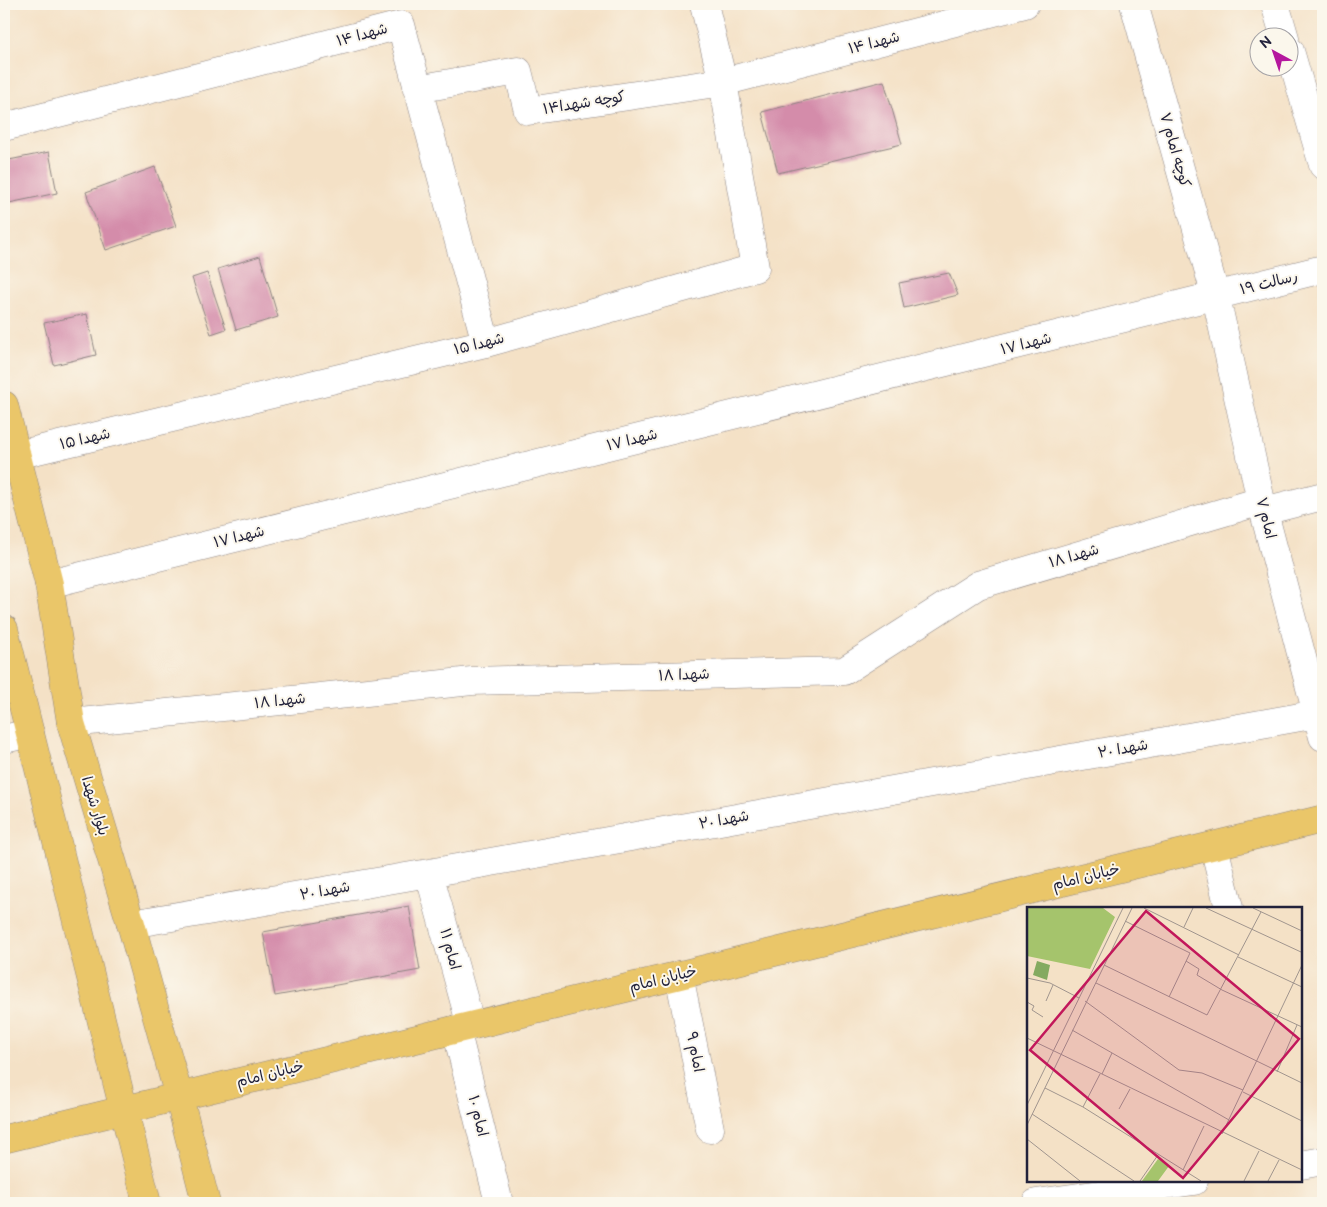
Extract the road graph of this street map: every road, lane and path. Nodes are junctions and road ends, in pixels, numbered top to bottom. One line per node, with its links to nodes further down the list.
1 (704, 4): 7 (street)
2 (1025, 4): 7 (street, شهدا ۱۴)
3 (1134, 4): 12 (street, کوچه امام ۷)
4 (1275, 4): 5 (street)
5 (1282, 28)
6 (1298, 78): 10 (street)
7 (723, 82): 8 (street, کوچه شهدا۱۴); 13 (street, شهدا ۱۵)
8 (417, 89): 9 (street, شهدا ۱۴); 13 (street, شهدا ۱۴)
9 (4, 127)
10 (1323, 165)
11 (1323, 269): 12 (street, رسالت ۱۹)
12 (1216, 297): 17 (street, امام ۷); 18 (street, شهدا ۱۷)
13 (486, 343): 15 (street, شهدا ۱۵)
14 (4, 405): 15 (main road, بلوار شهدا)
15 (16, 455): 18 (main road, بلوار شهدا)
16 (1323, 496): 17 (street, شهدا ۱۸)
17 (1263, 506): 20 (street, شهدا ۱۸); 21 (street, امام ۷)
18 (49, 584): 20 (main road, بلوار شهدا)
19 (4, 629): 22 (main road)
20 (71, 723): 27 (main road, بلوار شهدا)
21 (1320, 725): 25 (street, شهدا ۲۰)
22 (17, 736): 31 (main road)
23 (1323, 819): 24 (main road, خیابان امام)
24 (1214, 846): 26 (street); 28 (main road, خیابان امام)
25 (429, 873): 27 (street, شهدا ۲۰); 29 (street, امام ۱۱)
26 (1229, 907)
27 (130, 924): 30 (main road, بلوار شهدا)
28 (679, 975): 29 (main road, خیابان امام); 32 (street, امام ۹)
29 (464, 1028): 30 (main road, خیابان امام); 40 (street, امام ۱۰)
30 (179, 1096): 31 (main road, خیابان امام); 39 (main road, بلوار شهدا)
31 (123, 1110): 33 (main road, خیابان امام); 38 (main road)
32 (710, 1129)
33 (4, 1139)
34 (1323, 1161): 35 (street)
35 (1302, 1165)
36 (1189, 1182): 37 (street)
37 (1102, 1199): 41 (street)
38 (147, 1203)
39 (206, 1203)
40 (499, 1203)
41 (1036, 1203)

